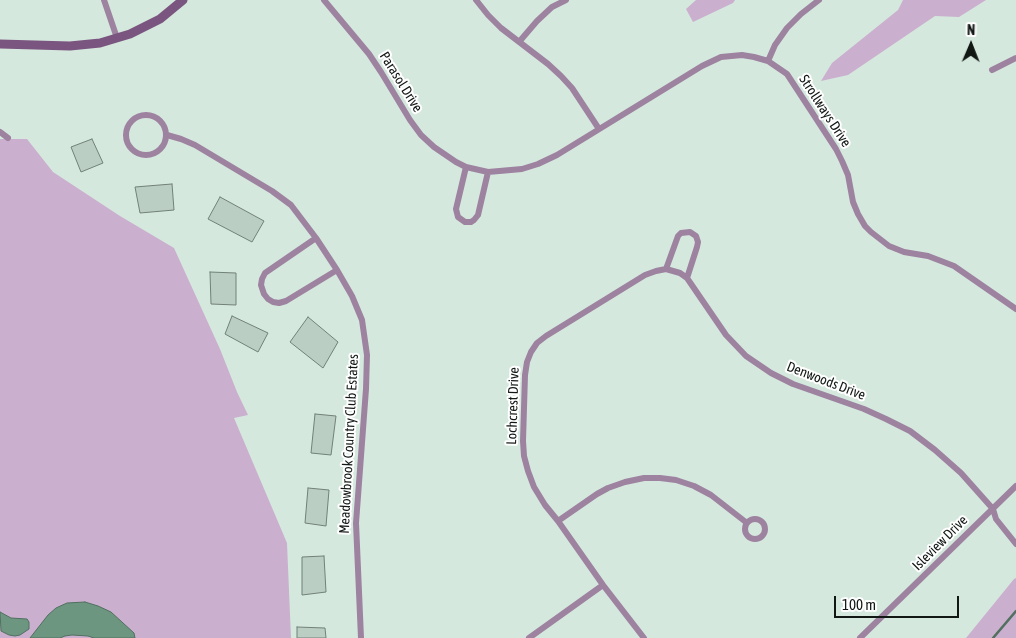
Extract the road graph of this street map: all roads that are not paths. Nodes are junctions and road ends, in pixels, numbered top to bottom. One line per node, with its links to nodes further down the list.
1 (104, 0): 7 (street)
2 (183, 0): 7 (street)
3 (324, 0): 17 (street, Parasol Drive)
4 (476, 0): 8 (street)
5 (566, 0): 8 (street)
6 (819, 0): 11 (street)
7 (117, 38): 9 (street)
8 (519, 42): 13 (street)
9 (0, 44)
10 (1016, 58): 12 (street)
11 (768, 61): 13 (street, Strollways Drive); 23 (street, Strollways Drive)
12 (992, 70)
13 (599, 129): 18 (street, Strollways Drive)
14 (0, 132): 16 (street)
15 (167, 135): 15 (street); 19 (street, Meadowbrook Country Club Estates)
16 (8, 138)
17 (466, 166): 18 (street, Parasol Drive); 18 (street)
18 (488, 172)
19 (316, 238): 21 (street, Meadowbrook Country Club Estates); 21 (street)
20 (666, 269): 22 (street); 22 (street); 26 (street, Lochcrest Drive)
21 (337, 270): 30 (street, Meadowbrook Country Club Estates)
22 (687, 278): 25 (street, Denwoods Drive)
23 (1016, 308)
24 (1016, 486): 25 (street, Isleview Drive)
25 (993, 509): 28 (street, Denwoods Drive); 33 (street, Isleview Drive)
26 (558, 521): 27 (street); 29 (street, Lochcrest Drive)
27 (747, 523)
28 (1016, 544)
29 (603, 584): 31 (street); 32 (street, Lochcrest Drive)
30 (361, 638)
31 (530, 638)
32 (644, 638)
33 (860, 638)

